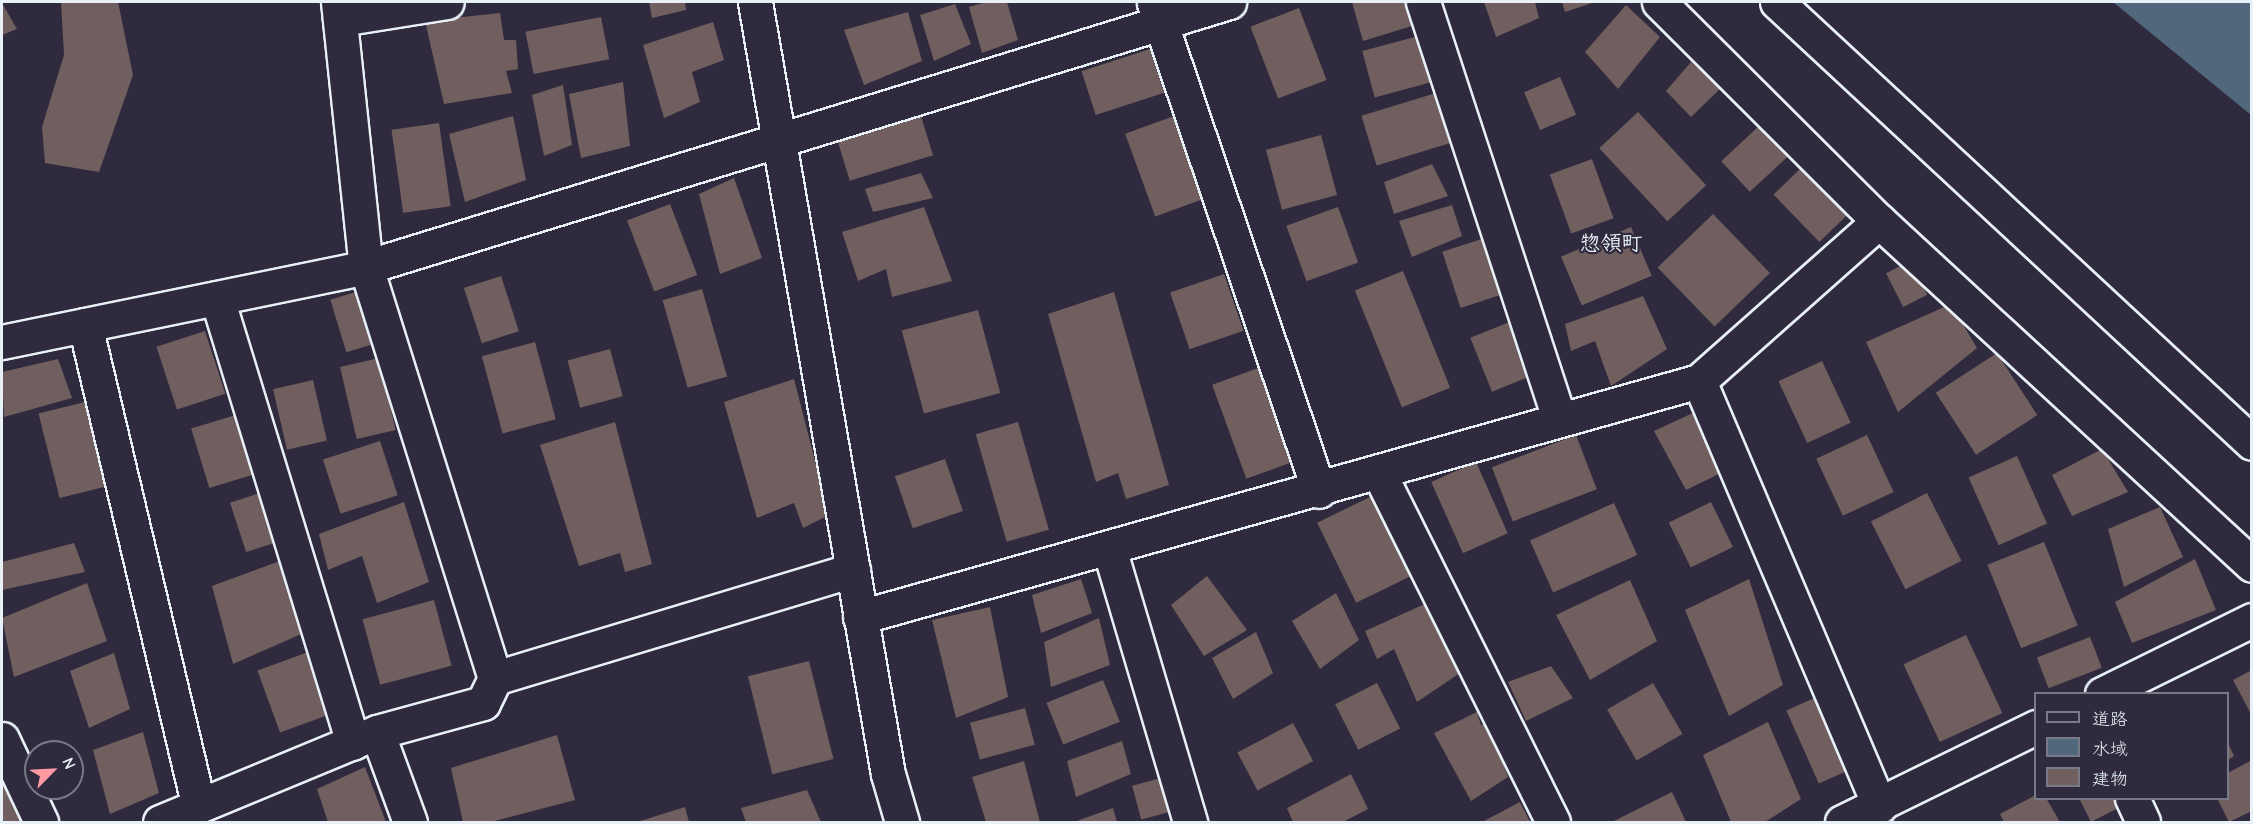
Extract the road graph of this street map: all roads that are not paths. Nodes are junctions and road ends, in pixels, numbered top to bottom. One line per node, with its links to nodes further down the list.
1 (447, 2): 7 (street)
2 (755, 2): 9 (street)
3 (1229, 2): 8 (street)
4 (1423, 2): 16 (street)
5 (1659, 2): 10 (street)
6 (1777, 2): 17 (street)
7 (339, 10): 11 (street)
8 (1157, 12): 9 (street); 19 (street)
9 (779, 138): 11 (street); 22 (street)
10 (1879, 221): 15 (street); 21 (street)
11 (366, 267): 12 (street); 25 (street)
12 (217, 298): 13 (street); 28 (street)
13 (85, 325): 14 (street); 31 (street)
14 (2, 342)
15 (1699, 381): 16 (street); 32 (street)
16 (1559, 418): 18 (street)
17 (2252, 443)
18 (1379, 473): 19 (street); 38 (street)
19 (1319, 491): 20 (street)
20 (1109, 548): 23 (street); 37 (street)
21 (2252, 565)
22 (853, 570): 23 (street); 25 (street)
23 (860, 616): 36 (street)
24 (2252, 620): 26 (street)
25 (495, 678): 28 (street)
26 (2104, 692)
27 (2034, 728): 32 (street)
28 (365, 738): 31 (street); 35 (street)
29 (2, 740): 33 (street)
30 (2133, 800): 40 (street)
31 (199, 806): 34 (street)
32 (1879, 806): 39 (street)
33 (41, 822)
34 (160, 822)
35 (410, 822)
36 (902, 822)
37 (1190, 822)
38 (1553, 822)
39 (1842, 822)
40 (2143, 822)

